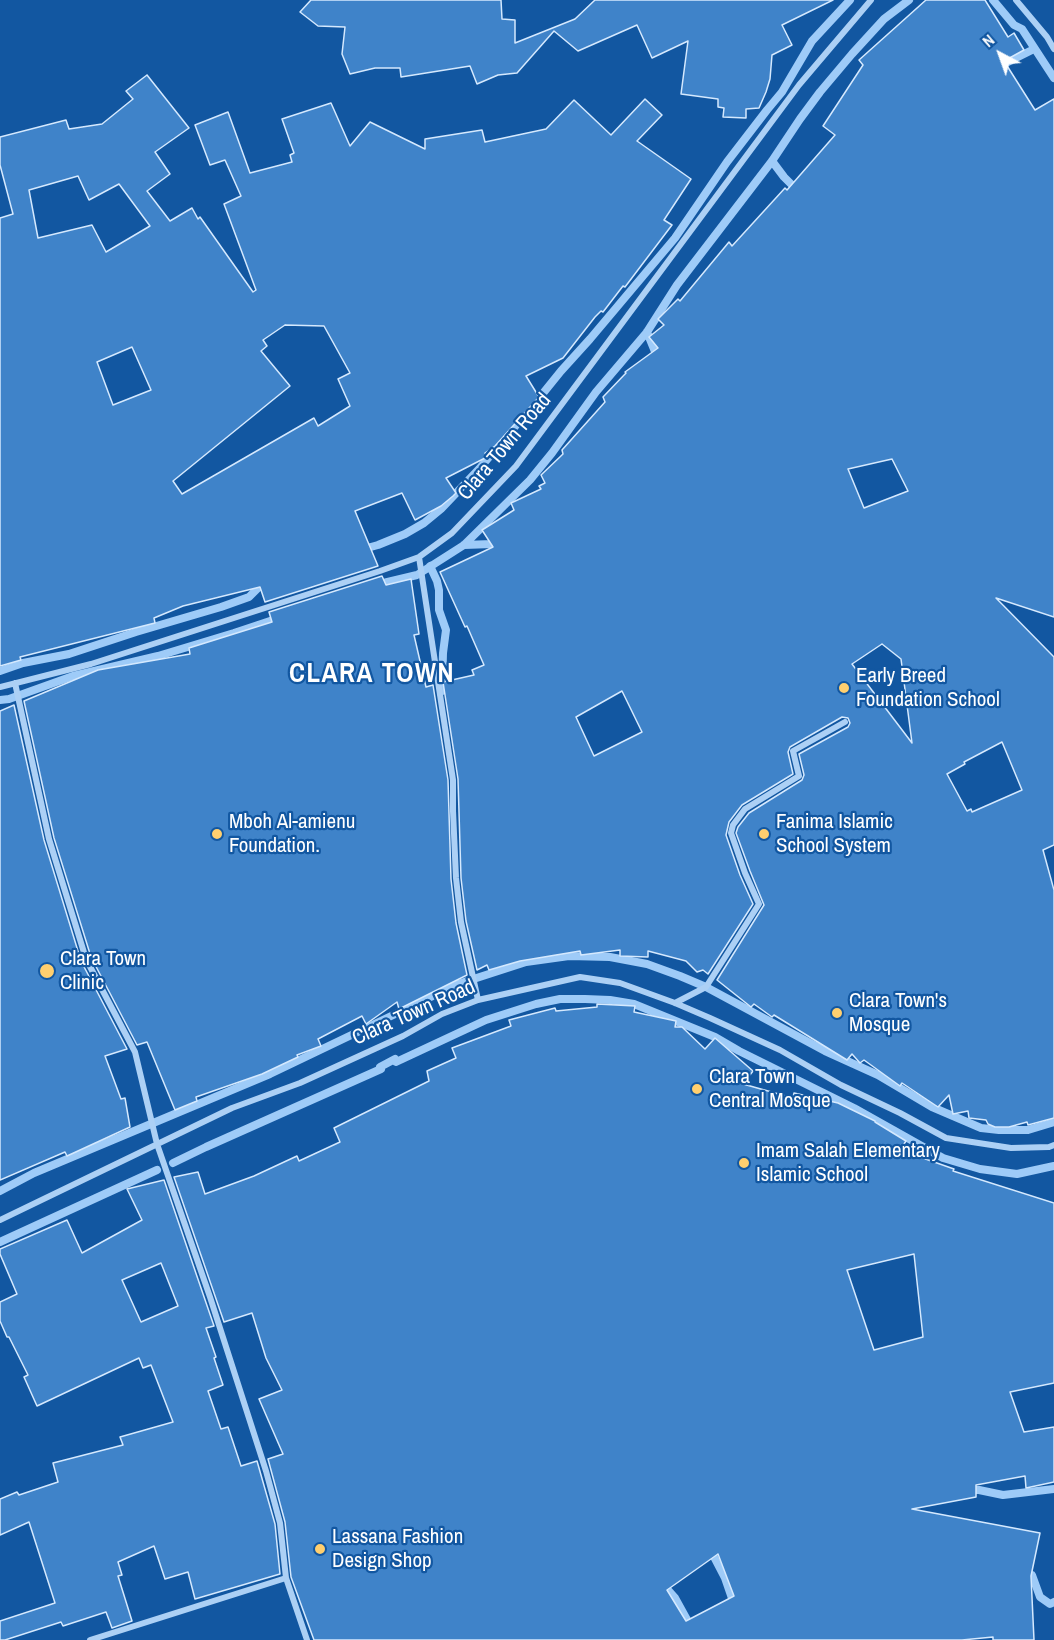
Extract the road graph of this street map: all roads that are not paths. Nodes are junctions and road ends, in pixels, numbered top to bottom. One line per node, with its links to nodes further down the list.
1 (871, 0): 4 (street, Clara Town Road)
2 (1016, 0): 3 (street)
3 (1054, 49)
4 (419, 557): 5 (street, Clara Town Road); 8 (street)
5 (15, 683): 6 (street, Clara Town Road); 10 (street)
6 (0, 687)
7 (845, 722): 9 (street)
8 (478, 1000): 9 (street, Clara Town Road); 10 (street, Clara Town Road)
9 (675, 1003): 11 (street, Clara Town Road)
10 (157, 1144): 12 (street, Clara Town Road); 13 (street)
11 (1054, 1145)
12 (0, 1220)
13 (286, 1578): 14 (street); 15 (street)
14 (90, 1640)
15 (307, 1640)

